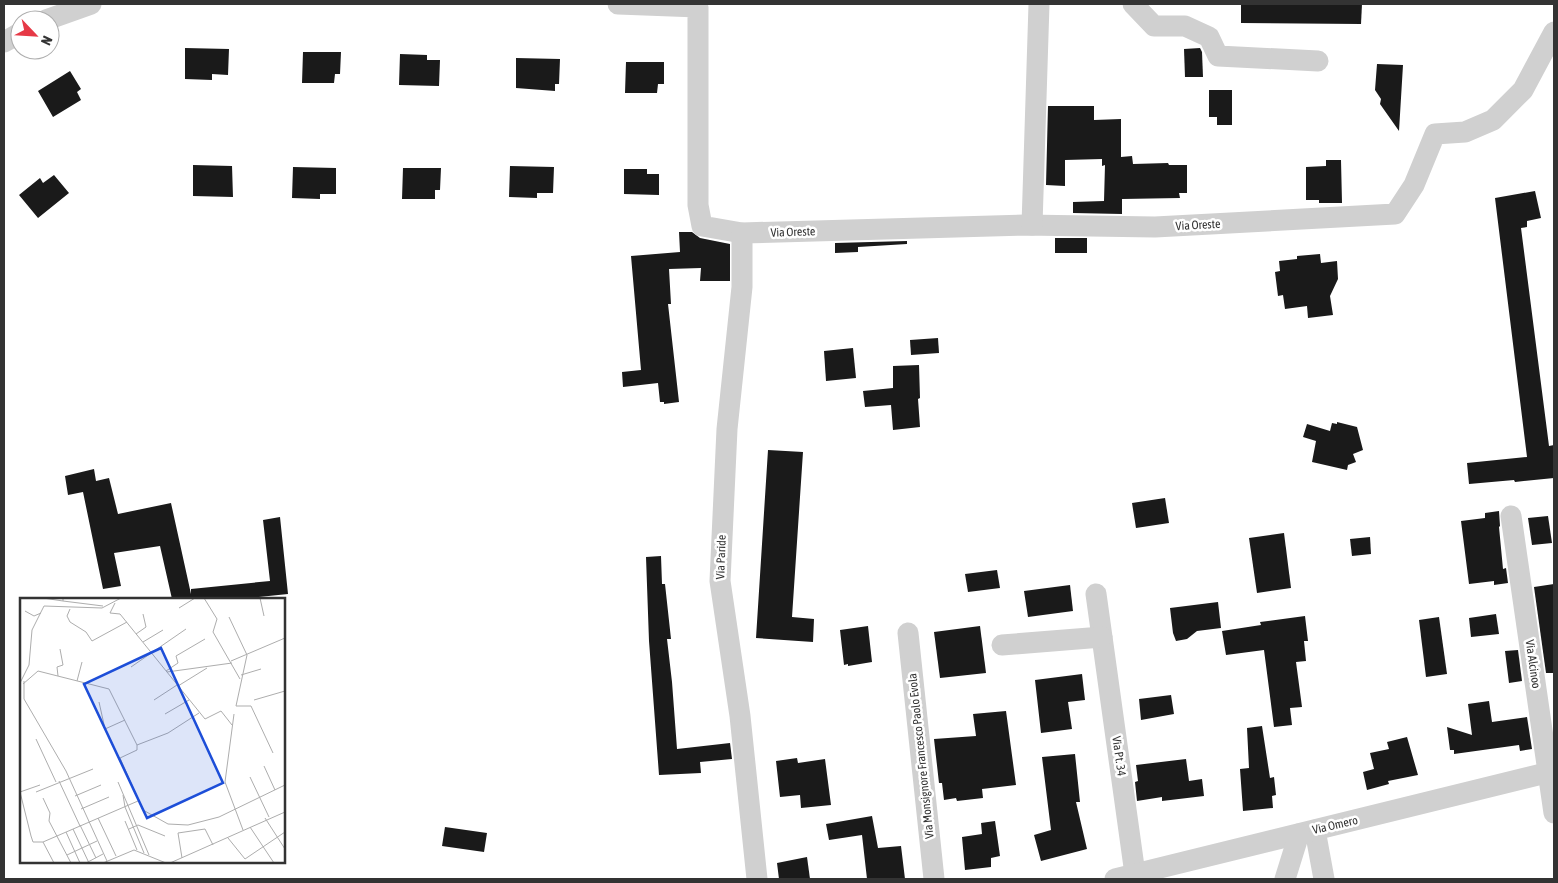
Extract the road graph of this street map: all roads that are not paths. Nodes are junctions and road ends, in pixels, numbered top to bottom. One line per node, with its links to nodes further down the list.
1 (91, 4): 5 (street)
2 (618, 4): 9 (street, Via Oreste)
3 (1040, 4): 8 (street)
4 (1133, 4): 7 (street)
5 (60, 15)
6 (1554, 32): 8 (street, Via Oreste)
7 (1318, 62)
8 (1032, 225): 9 (street, Via Oreste)
9 (742, 233): 19 (street, Via Paride)
10 (1511, 516): 15 (street, Via Alcinoo)
11 (1096, 594): 13 (street, Via Pt. 34)
12 (908, 633): 20 (street, Via Monsignore Francesco Paolo Evola)
13 (1102, 637): 14 (street); 18 (street, Via Pt. 34)
14 (1002, 645)
15 (1552, 772): 16 (street, Via Alcinoo); 17 (street, Via Omero)
16 (1554, 813)
17 (1307, 832): 18 (street, Via Omero); 21 (street); 22 (street)
18 (1122, 878)
19 (757, 879)
20 (934, 879)
21 (1285, 879)
22 (1324, 879)

